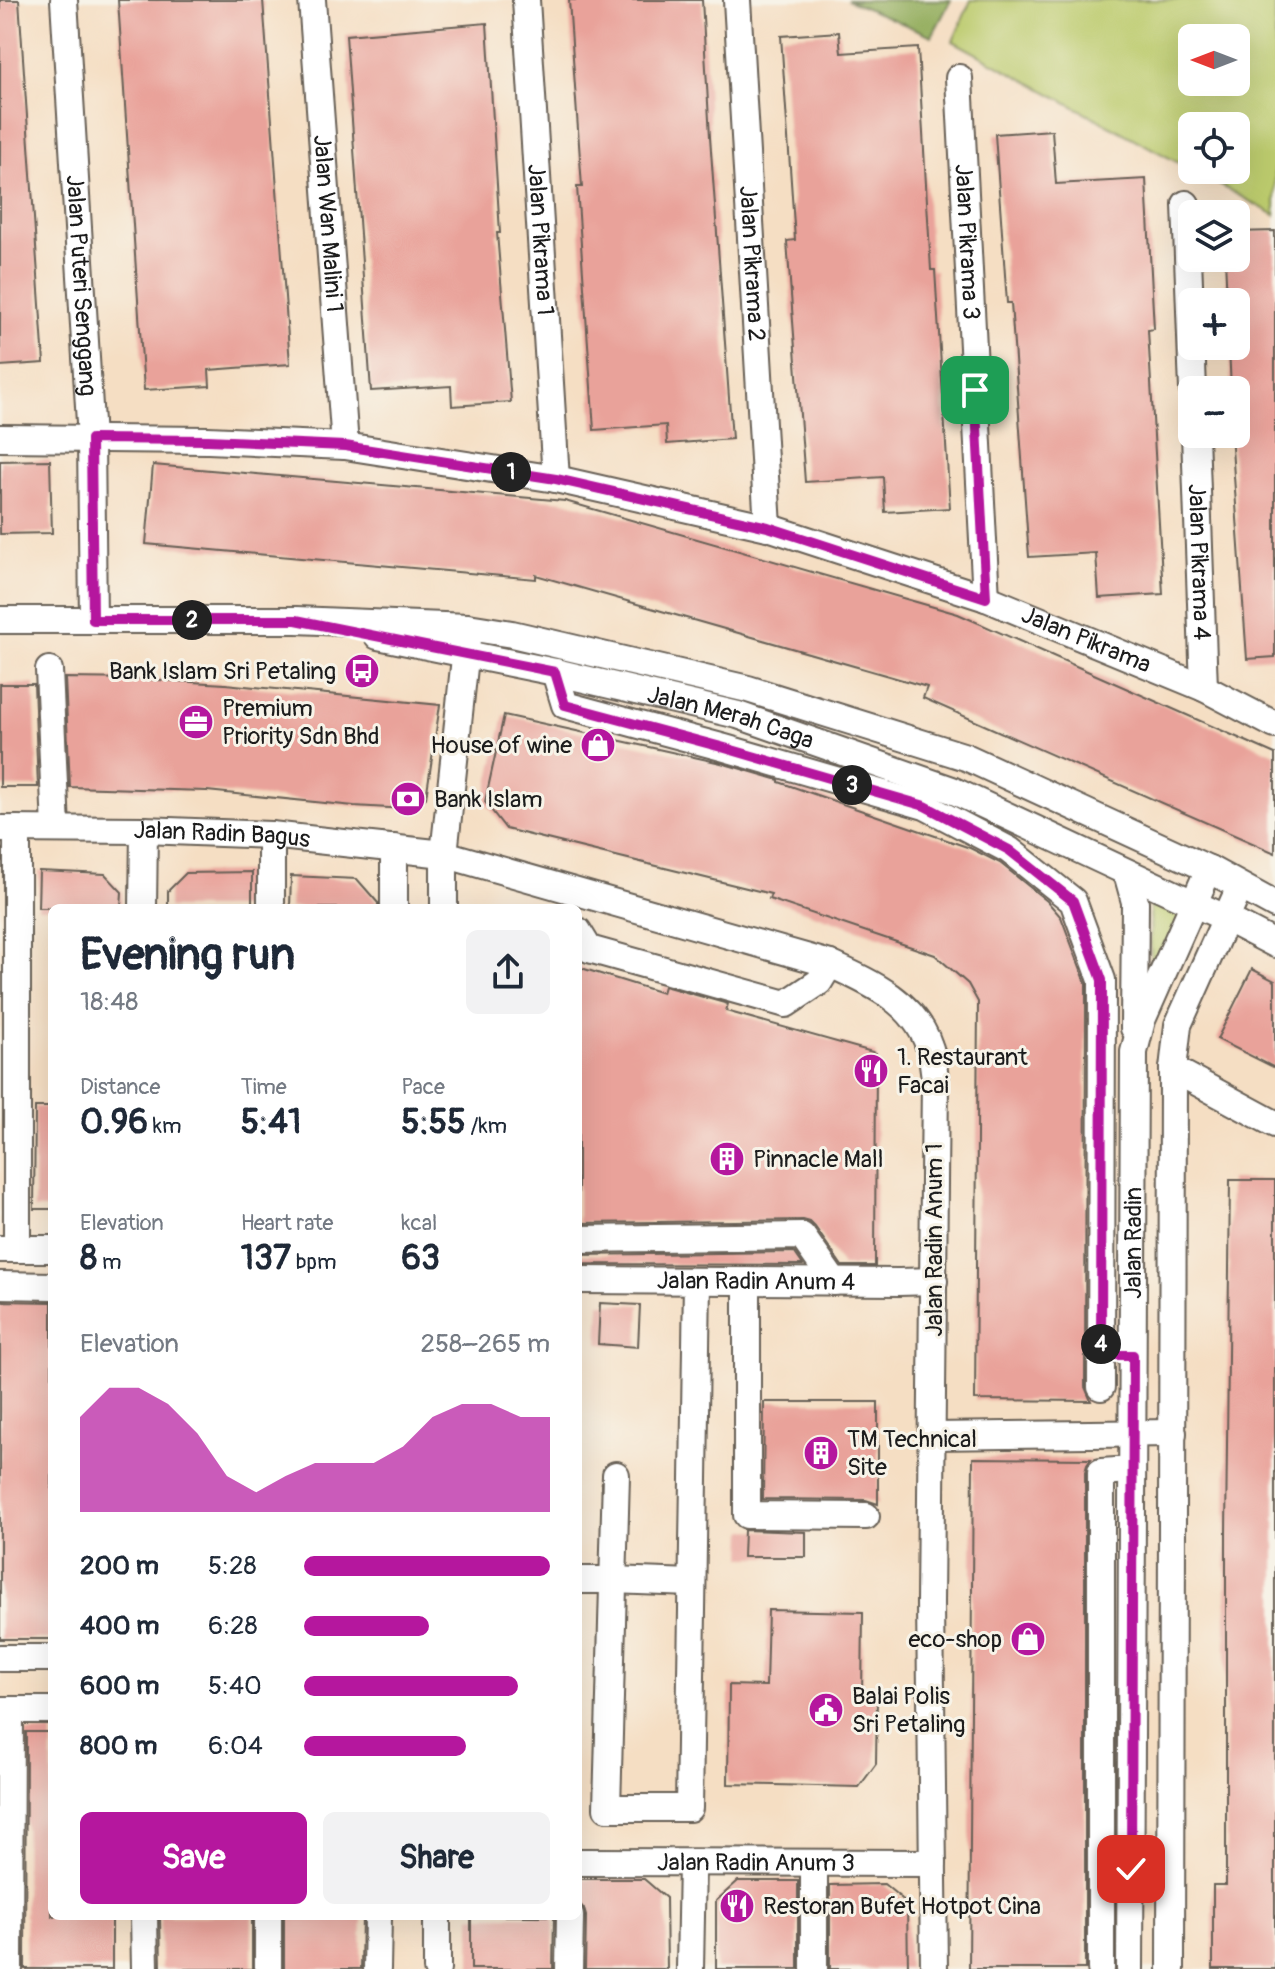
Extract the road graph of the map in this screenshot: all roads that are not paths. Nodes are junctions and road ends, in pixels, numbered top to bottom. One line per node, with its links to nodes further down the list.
1 (64, 0): 9 (street, Jalan Puteri Senggang)
2 (312, 0): 10 (street, Jalan Wan Malini 1)
3 (526, 0): 12 (street, Jalan Pikrama 1)
4 (737, 0): 13 (street, Jalan Pikrama 2)
5 (959, 78): 14 (street, Jalan Pikrama 3)
6 (1189, 272): 7 (street)
7 (1192, 376)
8 (0, 438): 9 (street, Jalan Pikrama)
9 (91, 439): 10 (street, Jalan Pikrama); 16 (street, Jalan Puteri Senggang)
10 (345, 446): 12 (street, Jalan Pikrama)
11 (1195, 448): 20 (street, Jalan Pikrama 4)
12 (556, 479): 13 (street, Jalan Pikrama)
13 (768, 527): 14 (street, Jalan Pikrama)
14 (986, 598): 20 (street, Jalan Pikrama)
15 (0, 620): 16 (street, Jalan Merah Caga)
16 (93, 620): 17 (street, Jalan Merah Caga)
17 (467, 640): 19 (street, Jalan Merah Caga); 22 (street); 30 (street, Jalan Merah Caga)
18 (49, 670): 24 (street)
19 (555, 672): 31 (street, Jalan Merah Caga); 57 (street)
20 (1204, 688): 21 (street, Jalan Pikrama)
21 (1275, 725)
22 (449, 804): 28 (street); 29 (street)
23 (8, 829): 24 (street, Jalan Radin Bagus); 48 (street)
24 (56, 829): 25 (street, Jalan Radin Bagus)
25 (144, 830): 26 (street, Jalan Radin Bagus); 34 (street)
26 (271, 835): 27 (street, Jalan Radin Bagus); 35 (street)
27 (394, 848): 28 (street, Jalan Radin Bagus); 36 (street)
28 (444, 854): 29 (street, Jalan Radin Anum 1); 37 (street)
29 (479, 864): 33 (street, Jalan Radin Anum 1)
30 (1209, 869): 32 (street, Jalan Merah Caga); 38 (street, Jalan Radin)
31 (1127, 873): 38 (street, Jalan Merah Caga); 44 (street)
32 (1240, 887): 39 (street, Jalan Merah Caga); 40 (street, Jalan Radin)
33 (562, 897): 43 (street, Jalan Radin Anum 1)
34 (143, 904)
35 (271, 904)
36 (394, 904)
37 (444, 904)
38 (1194, 904): 40 (street, Jalan Merah Caga); 44 (street, Jalan Radin)
39 (1275, 905)
40 (1225, 918): 42 (street, Jalan Merah Caga); 45 (street, Jalan Radin)
41 (582, 938): 43 (street)
42 (1275, 944)
43 (830, 964): 53 (street, Jalan Radin Anum 1)
44 (1134, 1052): 58 (street, Jalan Radin)
45 (1173, 1069): 46 (street); 60 (street, Jalan Radin)
46 (1275, 1124)
47 (582, 1239): 54 (street)
48 (8, 1249): 49 (street)
49 (48, 1249)
50 (582, 1280): 51 (street, Jalan Radin Anum 4)
51 (697, 1281): 52 (street, Jalan Radin Anum 4); 68 (street)
52 (747, 1281): 54 (street, Jalan Radin Anum 4); 65 (street)
53 (934, 1281): 54 (street, Jalan Radin Anum 4); 62 (street, Jalan Radin Anum 1)
54 (834, 1282)
55 (0, 1285): 56 (street)
56 (48, 1286)
57 (1101, 1355): 58 (street); 59 (street)
58 (1133, 1355): 61 (street, Jalan Radin)
59 (1101, 1387)
60 (1173, 1433): 61 (street); 93 (street, Jalan Radin)
61 (1132, 1434): 62 (street); 63 (street, Jalan Radin)
62 (933, 1436): 76 (street, Jalan Radin Anum 1)
63 (1132, 1470): 91 (street); 92 (street, Jalan Radin)
64 (616, 1475): 67 (street)
65 (866, 1516)
66 (582, 1580): 67 (street)
67 (612, 1580): 68 (street); 68 (street)
68 (692, 1583)
69 (0, 1658): 70 (street)
70 (48, 1658)
71 (5, 1710): 72 (street); 82 (street)
72 (48, 1710)
73 (582, 1862): 74 (street, Jalan Radin Anum 3)
74 (692, 1863): 75 (street, Jalan Radin Anum 3); 88 (street)
75 (814, 1863): 76 (street, Jalan Radin Anum 3); 89 (street)
76 (933, 1863): 90 (street, Jalan Radin Anum 1)
77 (144, 1920): 83 (street)
78 (268, 1920): 84 (street)
79 (378, 1920): 85 (street)
80 (437, 1920): 86 (street)
81 (570, 1920): 87 (street)
82 (9, 1969)
83 (145, 1969)
84 (268, 1969)
85 (377, 1969)
86 (437, 1969)
87 (569, 1969)
88 (690, 1969)
89 (814, 1969)
90 (934, 1969)
91 (1101, 1969)
92 (1130, 1969)
93 (1171, 1969)

